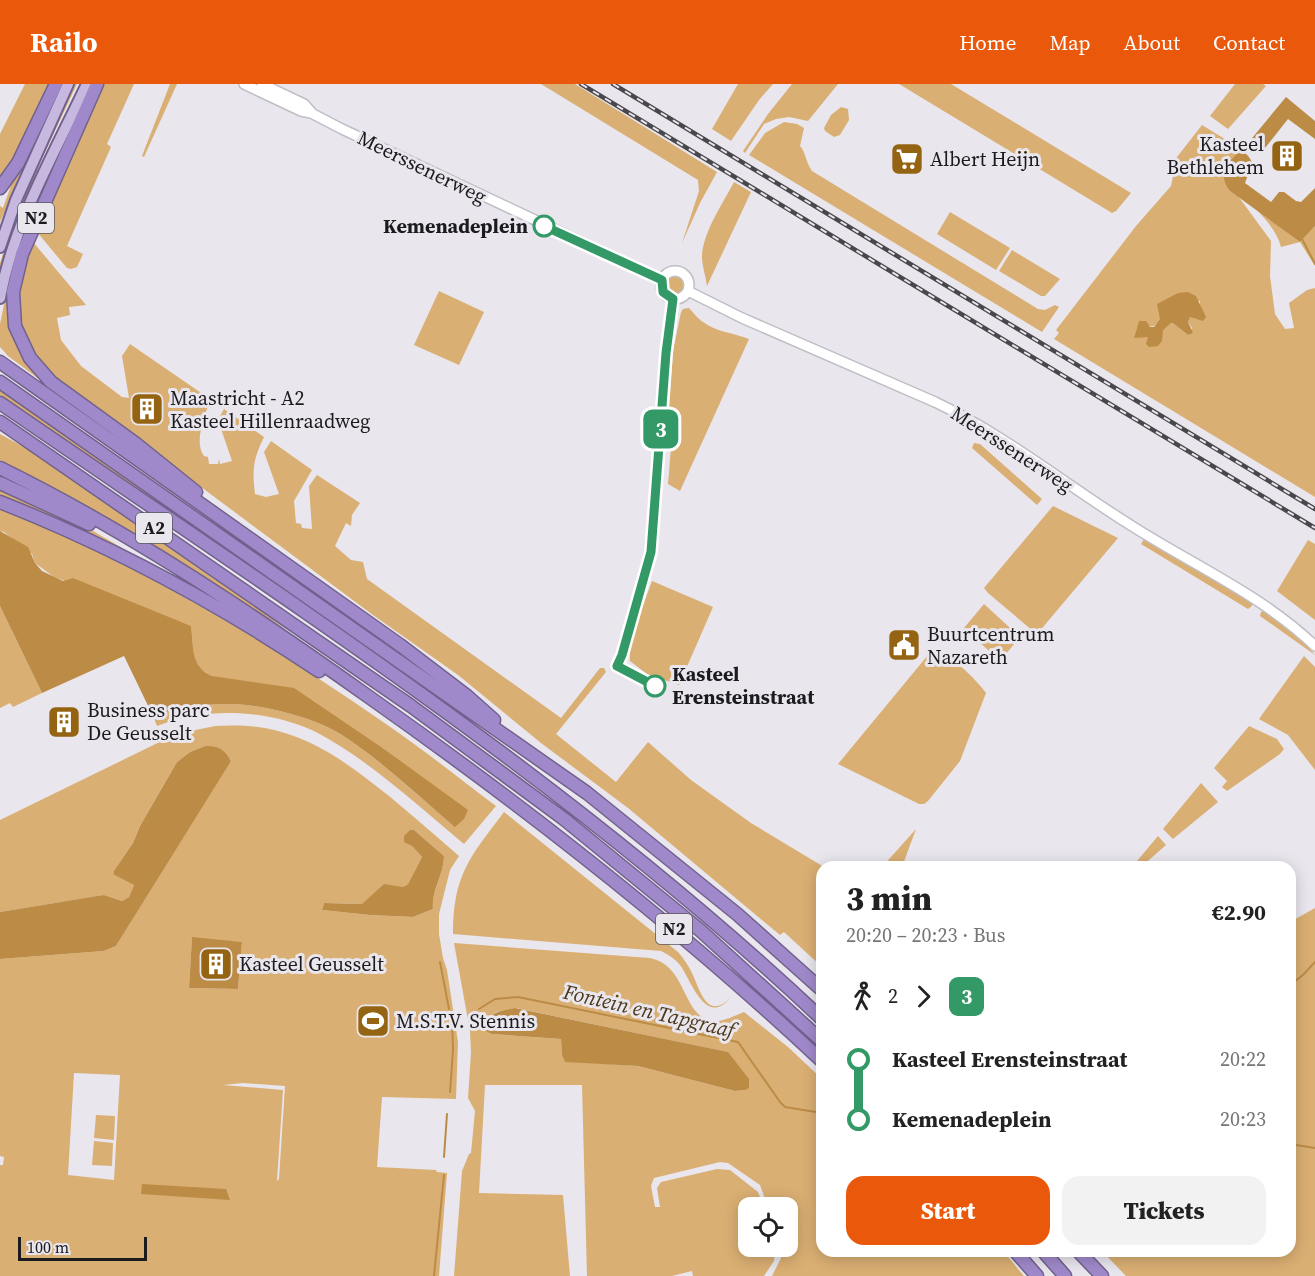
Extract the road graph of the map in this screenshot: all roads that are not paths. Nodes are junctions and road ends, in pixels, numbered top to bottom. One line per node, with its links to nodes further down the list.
1 (56, 84): 8 (highway, N2)
2 (68, 84): 9 (main road)
3 (87, 84): 12 (main road)
4 (97, 84): 20 (highway, N2)
5 (244, 84): 7 (street, Meerssenerweg)
6 (262, 84): 7 (street, Meerssenerweg)
7 (313, 114): 10 (street, Meerssenerweg)
8 (0, 188)
9 (0, 247)
10 (662, 280): 11 (street); 11 (street)
11 (688, 291): 22 (street, Meerssenerweg)
12 (0, 298)
13 (0, 362): 20 (highway, N2)
14 (0, 382): 24 (highway, N2)
15 (0, 403): 26 (highway, A2)
16 (0, 422): 27 (highway, A2)
17 (0, 468): 21 (highway, N2)
18 (0, 483): 21 (highway, N2)
19 (0, 502): 23 (highway, N2)
20 (216, 516): 24 (highway, N2)
21 (150, 553): 23 (highway, N2)
22 (1315, 646)
23 (394, 714): 28 (highway, N2)
24 (528, 751): 25 (highway, N2)
25 (816, 985)
26 (816, 1013)
27 (816, 1036)
28 (816, 1055)
29 (1020, 1257): 32 (highway)
30 (1048, 1257): 33 (highway)
31 (1084, 1257): 34 (highway)
32 (1037, 1276)
33 (1065, 1276)
34 (1102, 1276)

